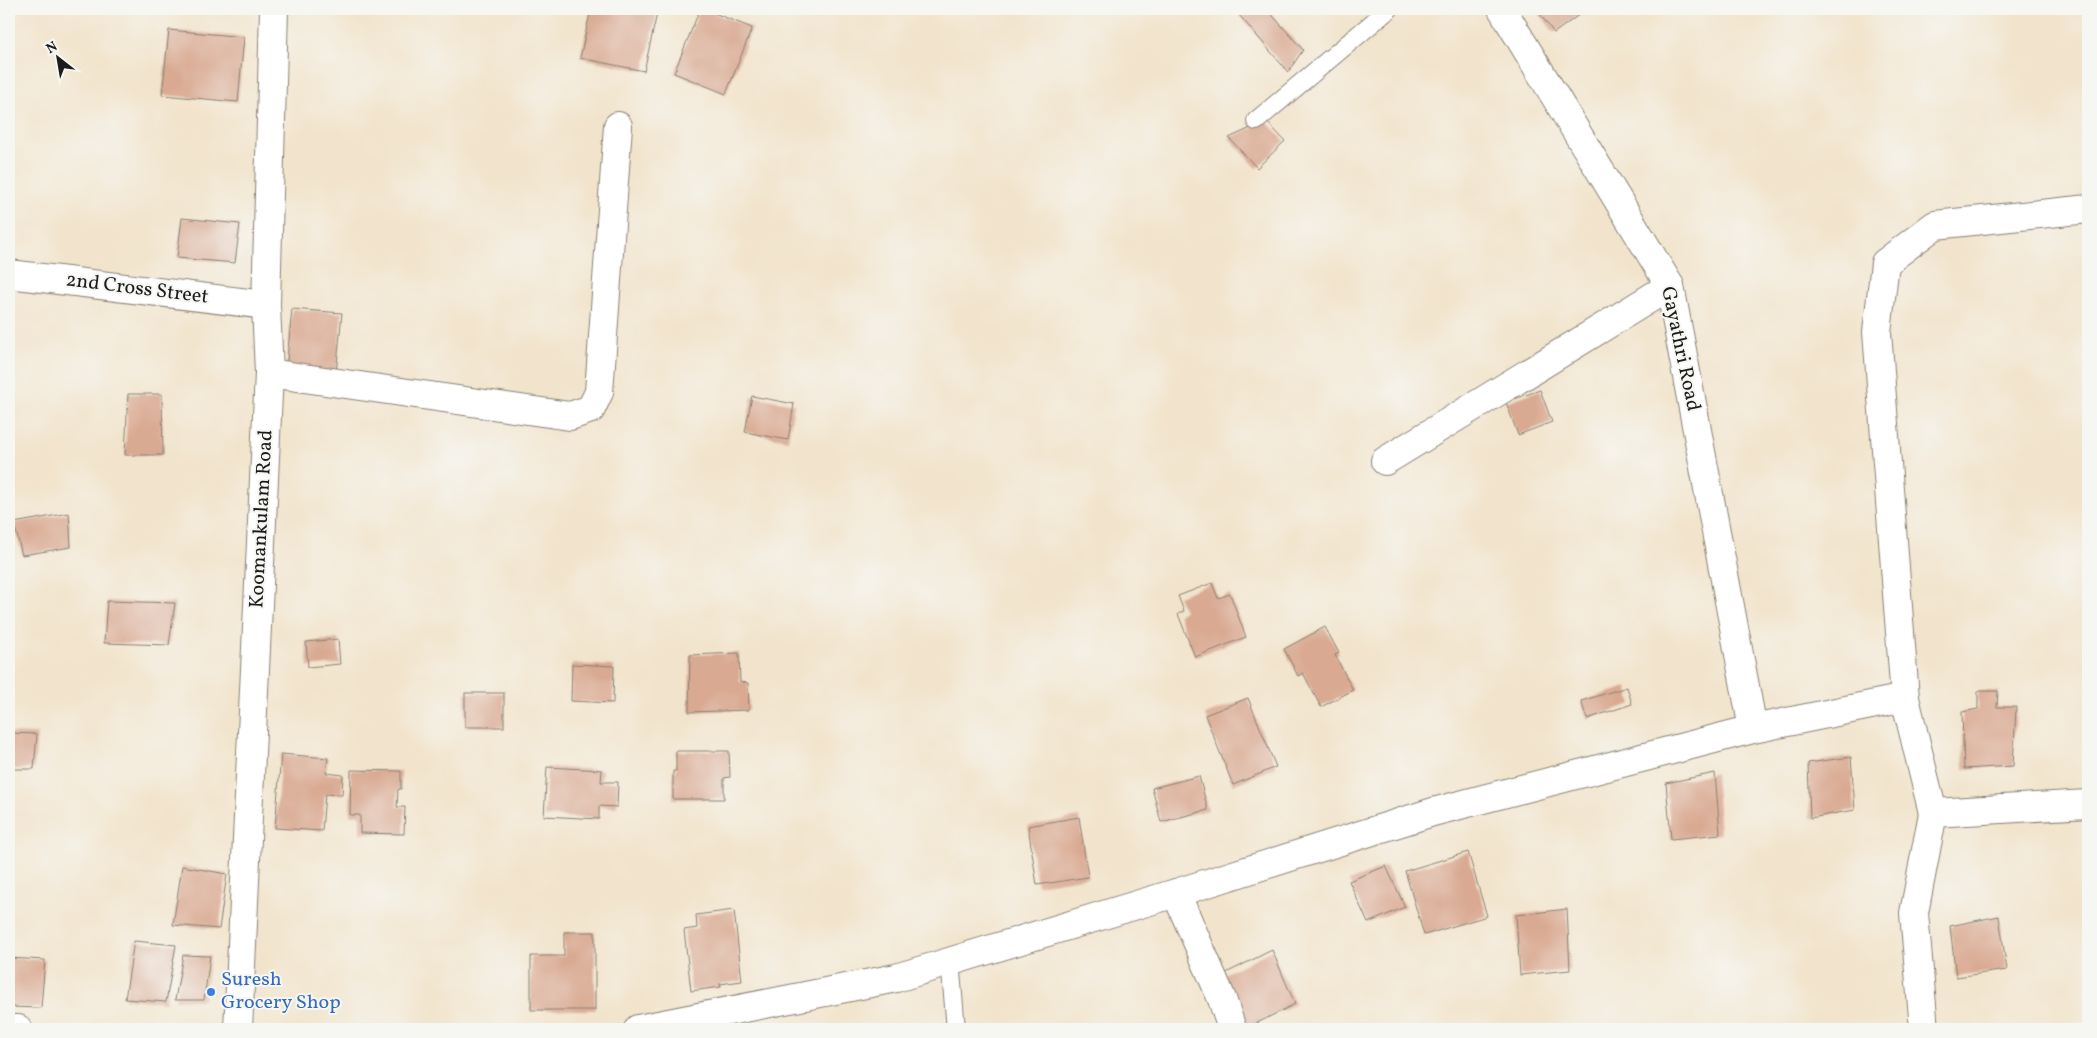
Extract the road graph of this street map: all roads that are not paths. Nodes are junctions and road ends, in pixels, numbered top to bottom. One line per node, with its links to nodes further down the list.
1 (274, 9): 9 (street, Koomankulam Road)
2 (1389, 9): 4 (lane)
3 (1502, 9): 8 (street, Gayathri Road)
4 (1256, 121)
5 (618, 126): 10 (street)
6 (2088, 209): 12 (street)
7 (9, 274): 9 (street, 2nd Cross Street)
8 (1670, 286): 11 (street); 13 (street, Gayathri Road)
9 (266, 304): 10 (street, Koomankulam Road)
10 (269, 373): 20 (street, Koomankulam Road)
11 (1385, 460)
12 (1905, 698): 13 (street); 15 (street)
13 (1753, 729): 16 (street)
14 (2088, 804): 15 (street)
15 (1933, 813): 24 (street)
16 (1176, 893): 17 (street); 23 (street)
17 (950, 961): 21 (street); 22 (lane)
18 (9, 1029): 19 (street)
19 (18, 1029)
20 (238, 1029)
21 (638, 1029)
22 (956, 1029)
23 (1232, 1029)
24 (1924, 1029)

